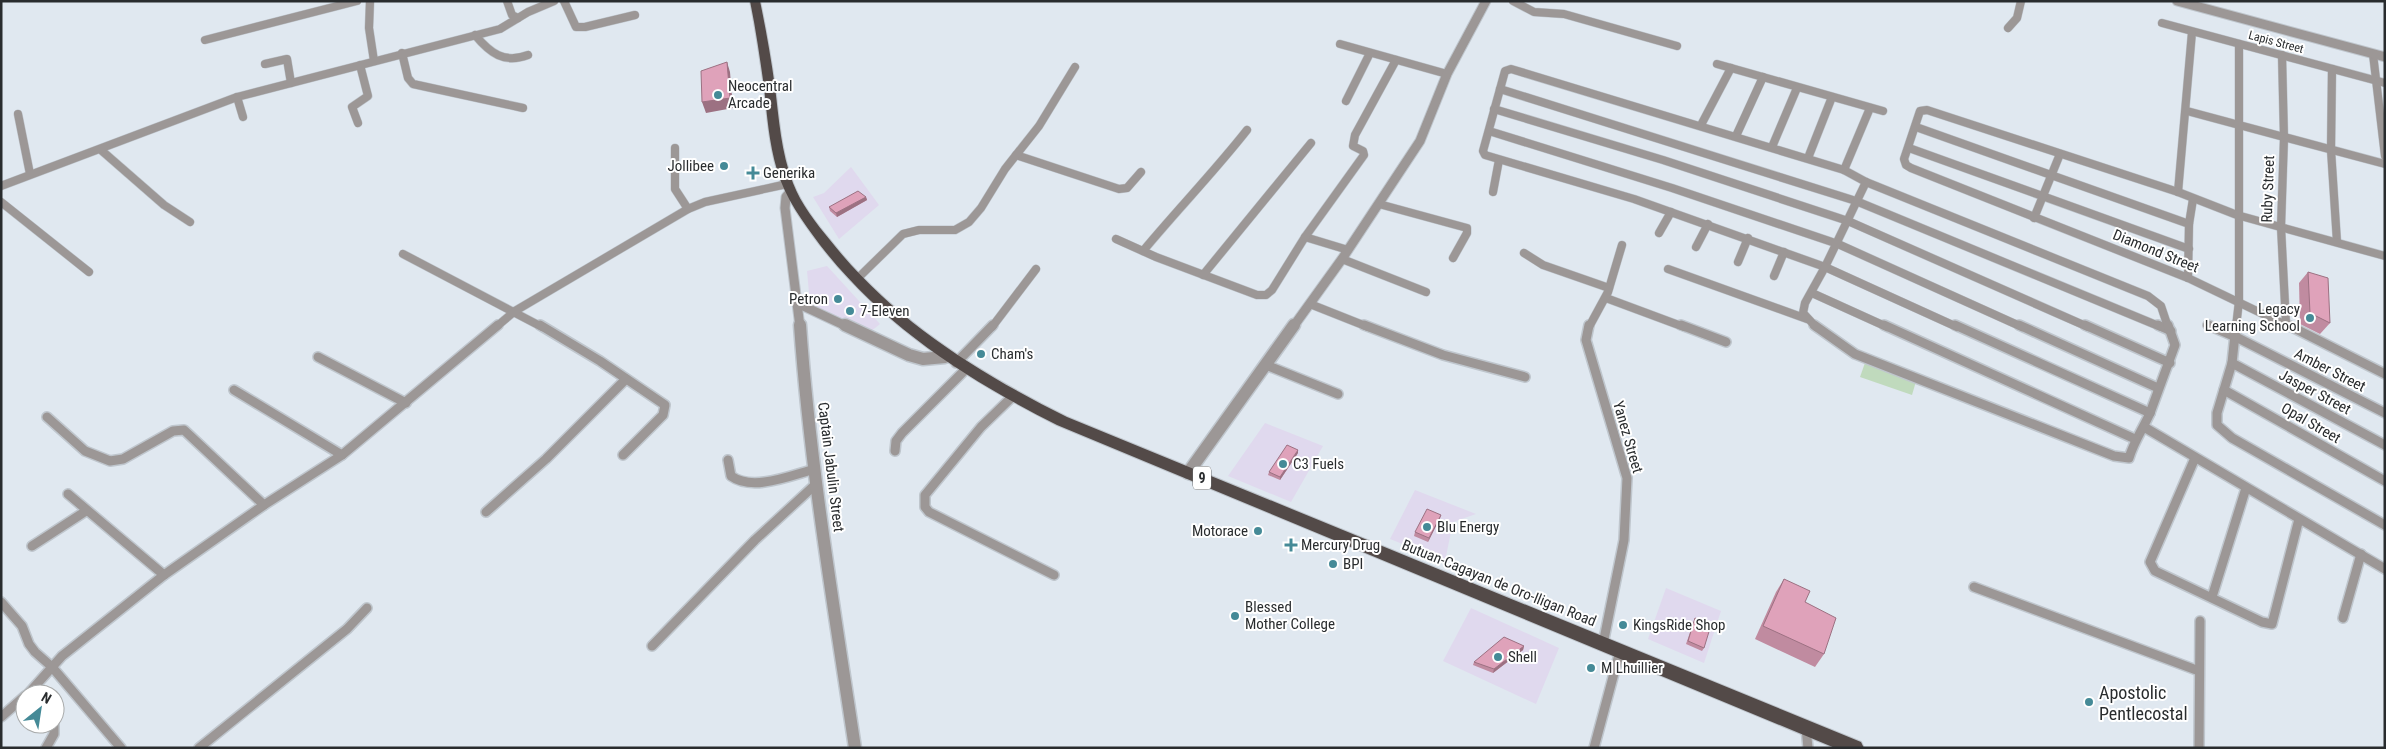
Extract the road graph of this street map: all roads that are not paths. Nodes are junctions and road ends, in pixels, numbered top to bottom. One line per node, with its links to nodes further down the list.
1 (357, 1): 17 (street)
2 (370, 1): 28 (street)
3 (508, 1): 12 (street)
4 (554, 1): 12 (street)
5 (564, 1): 11 (street)
6 (756, 1): 78 (highway, Butuan-Cagayan de Oro-Iligan Road / 9)
7 (1486, 1): 35 (street)
8 (1513, 1): 20 (street)
9 (2021, 1): 14 (street)
10 (2177, 1): 23 (street)
11 (635, 15)
12 (518, 18): 16 (street)
13 (2162, 23): 15 (street, Lapis Street)
14 (2008, 28)
15 (2192, 32): 19 (street, Lapis Street); 49 (street)
16 (475, 35): 21 (street); 24 (street)
17 (205, 40)
18 (1340, 44): 22 (street)
19 (2239, 44): 25 (street, Lapis Street); 54 (street)
20 (1677, 46)
21 (402, 53): 28 (street); 45 (street)
22 (1370, 53): 27 (street); 44 (street)
23 (2373, 54): 26 (street); 37 (street)
24 (528, 55)
25 (2282, 55): 34 (street, Lapis Street); 59 (street, Ruby Street)
26 (2385, 57)
27 (1396, 60): 35 (street); 96 (street)
28 (374, 61): 30 (street)
29 (265, 64): 38 (street)
30 (360, 64): 38 (street); 52 (street)
31 (1718, 64): 33 (street)
32 (1075, 67): 67 (street)
33 (1731, 68): 36 (street); 53 (street)
34 (2332, 69): 37 (street, Lapis Street); 65 (street)
35 (1447, 74): 85 (street)
36 (1763, 78): 40 (street); 58 (street)
37 (2375, 80): 39 (street, Lapis Street); 68 (street)
38 (291, 83): 42 (street)
39 (2385, 83)
40 (1798, 88): 43 (street); 61 (street)
41 (1500, 89): 47 (street); 53 (street); 83 (street)
42 (237, 97): 51 (street); 64 (street)
43 (1832, 97): 46 (street); 69 (street)
44 (1346, 101)
45 (523, 108)
46 (1870, 108): 48 (street); 72 (street)
47 (1494, 109): 57 (street); 90 (street)
48 (1883, 111)
49 (2187, 111): 54 (street); 80 (street)
50 (18, 114): 74 (street)
51 (243, 117)
52 (358, 123)
53 (1702, 125): 58 (street)
54 (2240, 126): 59 (street); 88 (street)
55 (1916, 127): 63 (street); 66 (street); 75 (street)
56 (1247, 130): 104 (street)
57 (1489, 131): 70 (street); 100 (street)
58 (1736, 136): 61 (street)
59 (2284, 138): 65 (street); 94 (street, Ruby Street)
60 (1311, 143): 116 (street)
61 (1772, 147): 69 (street)
62 (675, 148): 86 (street)
63 (1908, 148): 81 (street); 89 (street, Diamond Street)
64 (101, 150): 74 (street); 91 (street)
65 (2331, 150): 71 (street); 99 (street)
66 (2060, 154): 75 (street); 80 (street)
67 (1016, 155): 73 (street); 119 (street)
68 (2385, 156)
69 (1808, 158): 72 (street)
70 (1499, 160): 79 (street); 87 (street)
71 (2385, 164)
72 (1844, 170): 76 (street)
73 (1141, 172)
74 (30, 174): 77 (street)
75 (2052, 175): 81 (street); 93 (street)
76 (1866, 182): 83 (street); 130 (street)
77 (1, 186)
78 (789, 187): 86 (street); 119 (highway, Butuan-Cagayan de Oro-Iligan Road / 9); 124 (street, Captain Jabulin Street)
79 (1493, 192)
80 (2178, 192): 82 (street)
81 (2044, 198): 89 (street); 103 (street)
82 (2193, 199): 88 (street); 93 (street)
83 (1856, 201): 90 (street); 130 (street)
84 (1, 202): 115 (street)
85 (1379, 204): 108 (street); 110 (street)
86 (688, 209): 126 (street)
87 (1671, 212): 92 (street); 95 (street)
88 (2238, 214): 94 (street); 123 (street)
89 (2034, 218): 118 (street, Diamond Street)
90 (1848, 221): 100 (street); 135 (street)
91 (190, 222)
92 (1708, 224): 98 (street); 102 (street)
93 (2189, 224): 103 (street)
94 (2281, 227): 99 (street); 128 (street, Ruby Street)
95 (1659, 233)
96 (1305, 237): 108 (street); 116 (street)
97 (1116, 238): 104 (street)
98 (1748, 238): 105 (street); 111 (street)
99 (2337, 242): 109 (street)
100 (1838, 244): 112 (street); 141 (street)
101 (1622, 245): 121 (street, Yanez Street)
102 (1696, 247)
103 (2189, 248): 118 (street)
104 (1143, 251): 116 (street)
105 (1784, 252): 112 (street); 117 (street)
106 (1524, 253): 121 (street)
107 (403, 254): 126 (street)
108 (1345, 254): 120 (street); 125 (street)
109 (2385, 256)
110 (1454, 258)
111 (1738, 262)
112 (1824, 267): 122 (street); 147 (street)
113 (1036, 269): 134 (street)
114 (1668, 269): 127 (street)
115 (89, 272)
116 (1203, 275)
117 (1774, 276)
118 (2188, 278): 123 (street, Diamond Street)
119 (856, 279): 134 (highway, Butuan-Cagayan de Oro-Iligan Road / 9)
120 (1426, 292)
121 (1607, 293): 132 (street); 180 (street, Yanez Street)
122 (1812, 293): 127 (street); 151 (street)
123 (2239, 301): 128 (street, Diamond Street); 131 (street)
124 (799, 304): 134 (street); 158 (street, Captain Jabulin Street)
125 (1310, 304): 137 (street); 139 (street)
126 (514, 310): 140 (street); 146 (street)
127 (1808, 319): 151 (street)
128 (2286, 324): 138 (street, Diamond Street)
129 (2207, 325): 131 (street, Amber Street)
130 (2172, 331): 135 (street)
131 (2236, 337): 136 (street); 148 (street, Amber Street)
132 (1726, 342)
133 (318, 357): 146 (street)
134 (955, 363): 145 (highway, Butuan-Cagayan de Oro-Iligan Road / 9); 153 (street)
135 (2170, 363): 141 (street)
136 (2232, 363): 143 (street); 152 (street, Jasper Street)
137 (1266, 365): 144 (street); 159 (street)
138 (2385, 374)
139 (1525, 377)
140 (626, 379): 155 (street); 166 (street)
141 (2158, 388): 147 (street)
142 (234, 390): 154 (street)
143 (2224, 390): 160 (street, Opal Street); 168 (street)
144 (1338, 394)
145 (1012, 397): 159 (highway, Butuan-Cagayan de Oro-Iligan Road / 9); 172 (street)
146 (406, 403): 154 (street)
147 (2150, 413): 150 (street)
148 (2385, 413)
149 (47, 417): 164 (street)
150 (2144, 427): 151 (street); 156 (street)
151 (2135, 439)
152 (2385, 445)
153 (895, 451)
154 (342, 455): 164 (street)
155 (623, 455)
156 (2194, 458): 162 (street); 175 (street)
157 (728, 460): 158 (street)
158 (815, 469): 161 (street, Captain Jabulin Street)
159 (1188, 473): 180 (highway, Butuan-Cagayan de Oro-Iligan Road / 9)
160 (2385, 481)
161 (816, 484): 181 (street); 193 (street, Captain Jabulin Street)
162 (2246, 488): 167 (street); 175 (street)
163 (68, 494): 165 (street)
164 (264, 505): 173 (street)
165 (86, 511): 169 (street); 173 (street)
166 (486, 512)
167 (2299, 519): 170 (street); 175 (street)
168 (2385, 525)
169 (32, 546)
170 (2361, 554): 171 (street); 178 (street)
171 (2385, 568)
172 (1054, 575)
173 (164, 576): 183 (street)
174 (1974, 587): 184 (street)
175 (2212, 597)
176 (1, 602): 183 (street)
177 (367, 608): 192 (street)
178 (2343, 618)
179 (2200, 621): 184 (street)
180 (1603, 644): 182 (highway, Butuan-Cagayan de Oro-Iligan Road / 9)
181 (652, 646)
182 (1620, 651): 188 (highway, Butuan-Cagayan de Oro-Iligan Road / 9); 194 (street)
183 (52, 667): 185 (street); 191 (street)
184 (2199, 671): 197 (street)
185 (38, 684)
186 (15, 706): 187 (street)
187 (1, 717)
188 (1806, 728): 195 (street); 196 (highway, Butuan-Cagayan de Oro-Iligan Road / 9)
189 (55, 734): 190 (street)
190 (46, 748)
191 (121, 748)
192 (199, 748)
193 (855, 748)
194 (1594, 748)
195 (1808, 748)
196 (1855, 748)
197 (2199, 748)

